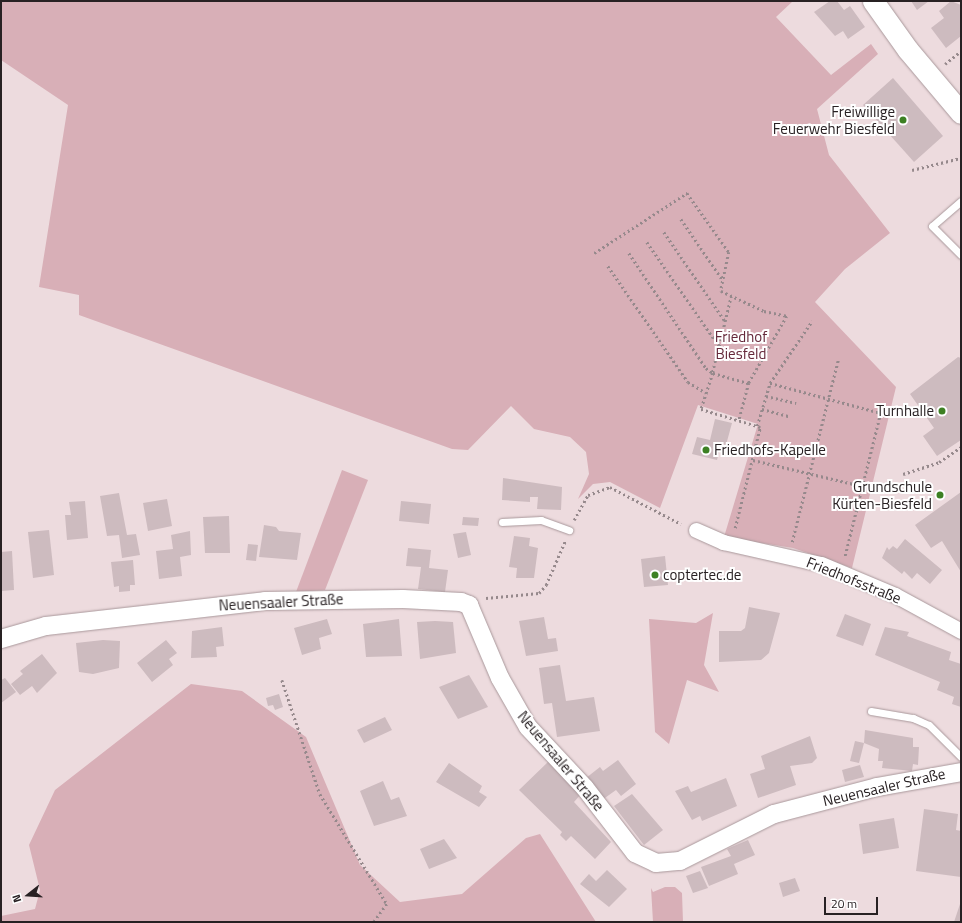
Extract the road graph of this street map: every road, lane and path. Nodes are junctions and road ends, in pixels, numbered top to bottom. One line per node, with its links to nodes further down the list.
1 (873, 1): 2 (main road)
2 (961, 113)
3 (961, 158): 4 (path)
4 (912, 170)
5 (961, 201): 11 (lane)
6 (681, 219): 13 (path)
7 (664, 232): 15 (path)
8 (647, 242): 17 (path)
9 (594, 253): 13 (path)
10 (629, 253): 19 (path)
11 (961, 255)
12 (608, 266): 22 (path)
13 (722, 280): 14 (path)
14 (731, 296): 15 (path); 20 (path)
15 (725, 321): 17 (path)
16 (812, 321): 21 (path)
17 (719, 346): 19 (path)
18 (838, 360): 24 (path)
19 (713, 373): 20 (path); 22 (path)
20 (749, 383): 28 (path)
21 (770, 384): 23 (path); 24 (path)
22 (706, 393): 28 (path)
23 (766, 396): 25 (path); 26 (path)
24 (828, 400): 32 (path); 34 (path)
25 (796, 403)
26 (762, 409): 27 (path); 29 (path)
27 (789, 416)
28 (739, 420): 29 (path)
29 (757, 426): 31 (path)
30 (961, 447): 33 (path)
31 (753, 460): 32 (path); 38 (path)
32 (809, 474): 34 (path); 39 (path)
33 (903, 474)
34 (862, 486): 40 (path)
35 (502, 522): 36 (lane)
36 (569, 530): 37 (path); 41 (path)
37 (696, 530): 42 (street, Friedhofsstraße)
38 (733, 534)
39 (791, 547)
40 (837, 557)
41 (469, 605): 43 (street, Neuensaaler Straße); 47 (street, Neuensaaler Straße)
42 (961, 631)
43 (1, 639)
44 (282, 680): 48 (path)
45 (871, 711): 46 (lane)
46 (961, 757)
47 (961, 772)
48 (374, 922)

